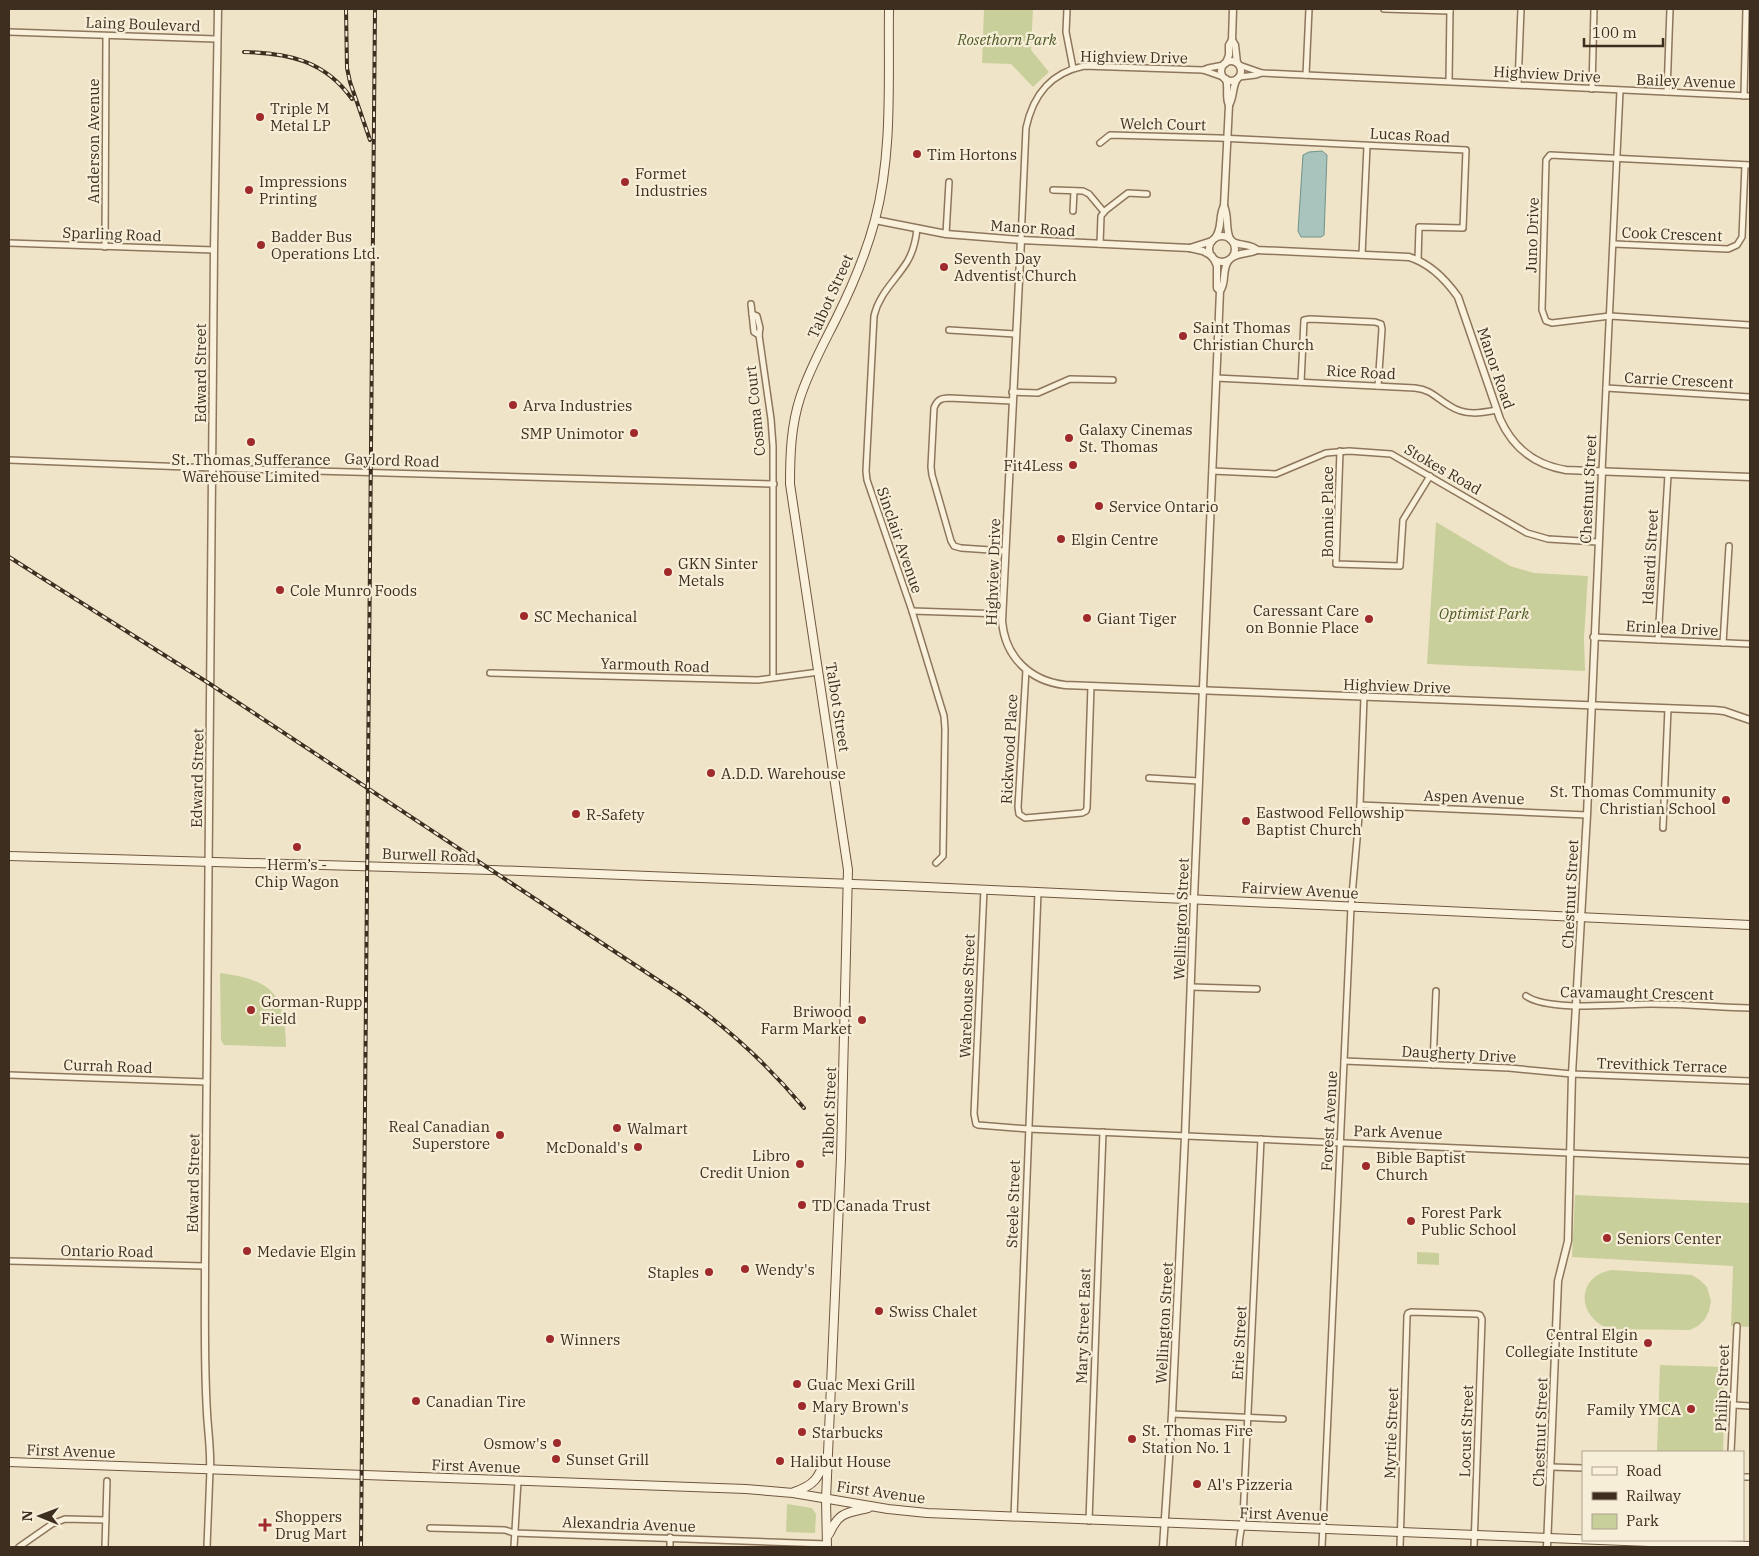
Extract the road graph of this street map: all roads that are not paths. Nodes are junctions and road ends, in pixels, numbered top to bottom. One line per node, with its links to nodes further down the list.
1 (218, 9): 14 (street, Edward Street)
2 (889, 9): 43 (main road, Talbot Street)
3 (1067, 9): 18 (street)
4 (1233, 9): 15 (street)
5 (1309, 9): 21 (street)
6 (1384, 9): 11 (street)
7 (1520, 9): 25 (street)
8 (1594, 9): 26 (street)
9 (1670, 9): 28 (street)
10 (1746, 9): 29 (street)
11 (1450, 10): 24 (street)
12 (9, 32): 13 (street, Laing Boulevard)
13 (106, 36): 14 (street, Laing Boulevard); 52 (street, Anderson Avenue)
14 (216, 39): 54 (street, Edward Street)
15 (1232, 40): 16 (street); 17 (street)
16 (1225, 64): 17 (street); 19 (street, Highview Drive); 22 (street)
17 (1238, 64): 20 (street, Highview Drive); 23 (street)
18 (1073, 68): 19 (street, Highview Drive); 46 (street, Highview Drive)
19 (1203, 70): 22 (street, Highview Drive)
20 (1262, 73): 21 (street, Highview Drive); 23 (street, Highview Drive)
21 (1306, 75): 24 (street, Highview Drive)
22 (1224, 78): 23 (street); 30 (street)
23 (1238, 78): 30 (street)
24 (1449, 81): 25 (street, Highview Drive)
25 (1518, 84): 26 (street, Highview Drive)
26 (1592, 89): 27 (street, Highview Drive)
27 (1620, 90): 28 (street, Bailey Avenue); 34 (street, Chestnut Street)
28 (1668, 92): 29 (street, Bailey Avenue)
29 (1747, 96)
30 (1229, 105): 31 (street)
31 (1227, 138): 32 (street, Welch Court); 33 (street, Lucas Road); 40 (street)
32 (1100, 143)
33 (1367, 146): 56 (street); 59 (street, Lucas Road)
34 (1617, 158): 35 (street); 51 (street, Chestnut Street); 62 (street, Juno Drive)
35 (1748, 165): 51 (street, Cook Crescent)
36 (950, 182): 45 (street)
37 (1053, 190): 38 (street)
38 (1074, 191): 41 (street); 42 (street)
39 (1148, 194): 42 (street)
40 (1224, 206): 47 (street); 48 (street)
41 (1073, 212)
42 (1104, 212): 50 (street)
43 (875, 220): 44 (street, Manor Road); 95 (main road, Talbot Street)
44 (917, 228): 45 (street, Manor Road); 87 (street, Sinclair Avenue)
45 (946, 234): 46 (street, Manor Road)
46 (1021, 240): 50 (street, Manor Road); 65 (street, Highview Drive)
47 (1214, 240): 48 (street); 53 (street, Manor Road); 57 (street)
48 (1232, 240): 55 (street, Manor Road); 58 (street)
49 (9, 244): 52 (street, Sparling Road)
50 (1100, 244): 53 (street, Manor Road)
51 (1614, 244): 62 (street, Chestnut Street)
52 (105, 247): 54 (street, Sparling Road)
53 (1190, 248): 57 (street, Manor Road)
54 (214, 250): 77 (street, Edward Street)
55 (1257, 250): 56 (street, Manor Road); 58 (street)
56 (1362, 255): 59 (street, Manor Road)
57 (1213, 258): 58 (street); 60 (street, Wellington Street)
58 (1231, 258): 60 (street, Wellington Street)
59 (1418, 260): 74 (street, Manor Road)
60 (1220, 291): 66 (street, Wellington Street)
61 (751, 304): 83 (street, Cosma Court)
62 (1610, 316): 63 (street); 70 (street, Chestnut Street)
63 (1750, 325)
64 (949, 330): 65 (street)
65 (1015, 334): 71 (street, Highview Drive)
66 (1216, 378): 68 (street, Rice Road); 78 (street, Wellington Street)
67 (1113, 380): 71 (street)
68 (1301, 382): 69 (street, Rice Road); 69 (street)
69 (1378, 386): 74 (street, Rice Road)
70 (1606, 388): 72 (street, Carrie Crescent); 79 (street, Chestnut Street)
71 (1012, 392): 73 (street, Highview Drive)
72 (1750, 396)
73 (1012, 401): 86 (street, Highview Drive); 86 (street)
74 (1497, 410): 79 (street, Manor Road)
75 (1340, 451): 78 (street, Stokes Road); 81 (street, Stokes Road); 81 (street, Bonnie Place)
76 (9, 460): 77 (street, Gaylord Road)
77 (212, 468): 83 (street, Gaylord Road); 109 (street, Edward Street)
78 (1212, 472): 98 (street, Wellington Street)
79 (1602, 472): 80 (street, Manor Road); 84 (street, Chestnut Street)
80 (1668, 475): 82 (street, Manor Road); 90 (street, Idsardi Street)
81 (1430, 476): 84 (street, Stokes Road)
82 (1750, 477)
83 (774, 484): 96 (street, Cosma Court)
84 (1598, 542): 89 (street, Chestnut Street)
85 (1729, 546): 91 (street)
86 (1005, 551): 88 (street, Highview Drive)
87 (912, 611): 88 (street); 110 (street, Sinclair Avenue)
88 (1002, 614): 93 (street, Highview Drive)
89 (1594, 637): 90 (street, Erinlea Drive); 100 (street, Chestnut Street)
90 (1658, 640): 91 (street, Erinlea Drive)
91 (1723, 643): 92 (street, Erinlea Drive)
92 (1750, 644)
93 (1026, 670): 97 (street, Highview Drive); 97 (street, Rickwood Place)
94 (490, 672): 96 (street, Yarmouth Road)
95 (819, 672): 96 (street, Yarmouth Road); 111 (main road, Talbot Street)
96 (773, 678)
97 (1091, 686): 98 (street, Highview Drive)
98 (1203, 691): 99 (street, Highview Drive); 104 (street, Wellington Street)
99 (1364, 697): 100 (street, Highview Drive); 105 (street, Forest Avenue)
100 (1592, 706): 101 (street, Highview Drive); 106 (street, Chestnut Street)
101 (1668, 708): 102 (street, Highview Drive); 107 (street)
102 (1750, 720)
103 (1149, 778): 104 (street)
104 (1199, 780): 114 (street, Wellington Street)
105 (1360, 805): 106 (street, Aspen Avenue); 115 (street, Forest Avenue)
106 (1587, 815): 116 (street, Chestnut Street)
107 (1663, 828)
108 (9, 856): 109 (main road, Burwell Road)
109 (208, 862): 111 (main road, Burwell Road); 129 (street, Edward Street)
110 (936, 863)
111 (848, 883): 112 (main road, Fairview Avenue); 148 (main road, Talbot Street)
112 (984, 889): 113 (main road, Fairview Avenue); 130 (street, Warehouse Street)
113 (1038, 892): 114 (main road, Fairview Avenue); 131 (street, Steele Street)
114 (1194, 898): 115 (main road, Fairview Avenue); 118 (street, Wellington Street)
115 (1351, 907): 116 (main road, Fairview Avenue); 124 (street, Forest Avenue)
116 (1582, 918): 117 (main road, Fairview Avenue); 122 (street, Chestnut Street)
117 (1750, 925)
118 (1191, 987): 119 (street); 133 (street, Wellington Street)
119 (1256, 989)
120 (1436, 991): 125 (street)
121 (1526, 996): 122 (street, Cavamaught Crescent)
122 (1575, 1005): 123 (street, Cavamaught Crescent); 126 (street, Chestnut Street)
123 (1750, 1008)
124 (1344, 1060): 125 (street, Daugherty Drive); 135 (street, Forest Avenue)
125 (1433, 1065): 126 (street, Daugherty Drive)
126 (1572, 1074): 128 (street, Trevithick Terrace); 136 (street, Chestnut Street)
127 (9, 1075): 129 (street, Currah Road)
128 (1750, 1081)
129 (207, 1082): 139 (street, Edward Street)
130 (975, 1103): 131 (street, Park Avenue)
131 (1028, 1129): 132 (street, Park Avenue); 158 (street, Steele Street)
132 (1103, 1132): 133 (street, Park Avenue); 160 (street, Mary Street East)
133 (1185, 1136): 134 (street, Park Avenue); 144 (street, Wellington Street)
134 (1261, 1139): 135 (street, Park Avenue); 145 (street, Erie Street)
135 (1340, 1142): 136 (street, Park Avenue); 164 (street, Forest Avenue)
136 (1570, 1152): 137 (street, Park Avenue); 150 (street, Chestnut Street)
137 (1750, 1161)
138 (9, 1261): 139 (street, Ontario Road)
139 (205, 1266): 152 (street, Edward Street)
140 (1408, 1320): 165 (street, Myrtie Street); 167 (street, Locust Street)
141 (1737, 1326): 142 (street, Philip Street)
142 (1734, 1405): 143 (street); 147 (street, Philip Street)
143 (1750, 1406)
144 (1172, 1414): 145 (street); 161 (street, Wellington Street)
145 (1248, 1418): 146 (street); 162 (street, Erie Street)
146 (1284, 1419)
147 (1731, 1451)
148 (828, 1452): 155 (main road); 156 (main road, Talbot Street)
149 (9, 1462): 152 (main road, First Avenue)
150 (1551, 1467): 151 (street); 170 (street, Chestnut Street)
151 (1582, 1468)
152 (210, 1470): 154 (main road, First Avenue); 176 (street, Edward Street)
153 (107, 1481): 159 (street)
154 (518, 1481): 155 (main road, First Avenue); 166 (street)
155 (793, 1493): 156 (main road, First Avenue)
156 (826, 1499): 157 (main road, First Avenue); 169 (main road, Talbot Street)
157 (875, 1507): 158 (main road, First Avenue); 169 (main road)
158 (1014, 1517): 160 (main road, First Avenue)
159 (106, 1520): 174 (street); 175 (street)
160 (1089, 1521): 161 (main road, First Avenue)
161 (1164, 1523): 162 (main road, First Avenue); 179 (street, Wellington Street)
162 (1242, 1526): 164 (main road, First Avenue); 180 (street, Erie Street)
163 (430, 1528): 166 (street, Alexandria Avenue)
164 (1323, 1529): 165 (main road, First Avenue); 181 (street, Forest Avenue)
165 (1401, 1532): 167 (main road, First Avenue); 182 (street, Myrtie Street)
166 (514, 1533): 168 (street, Alexandria Avenue); 177 (street)
167 (1474, 1535): 170 (main road, First Avenue); 183 (street, Locust Street)
168 (670, 1537): 169 (street, Alexandria Avenue); 178 (street)
169 (827, 1543)
170 (1547, 1543): 172 (main road, First Avenue)
171 (1727, 1543): 172 (main road, First Avenue); 173 (main road, First Avenue)
172 (1653, 1546)
173 (1750, 1546)
174 (19, 1547)
175 (105, 1547)
176 (207, 1547)
177 (514, 1547)
178 (670, 1547)
179 (1163, 1547)
180 (1239, 1547)
181 (1322, 1547)
182 (1400, 1547)
183 (1474, 1547)

